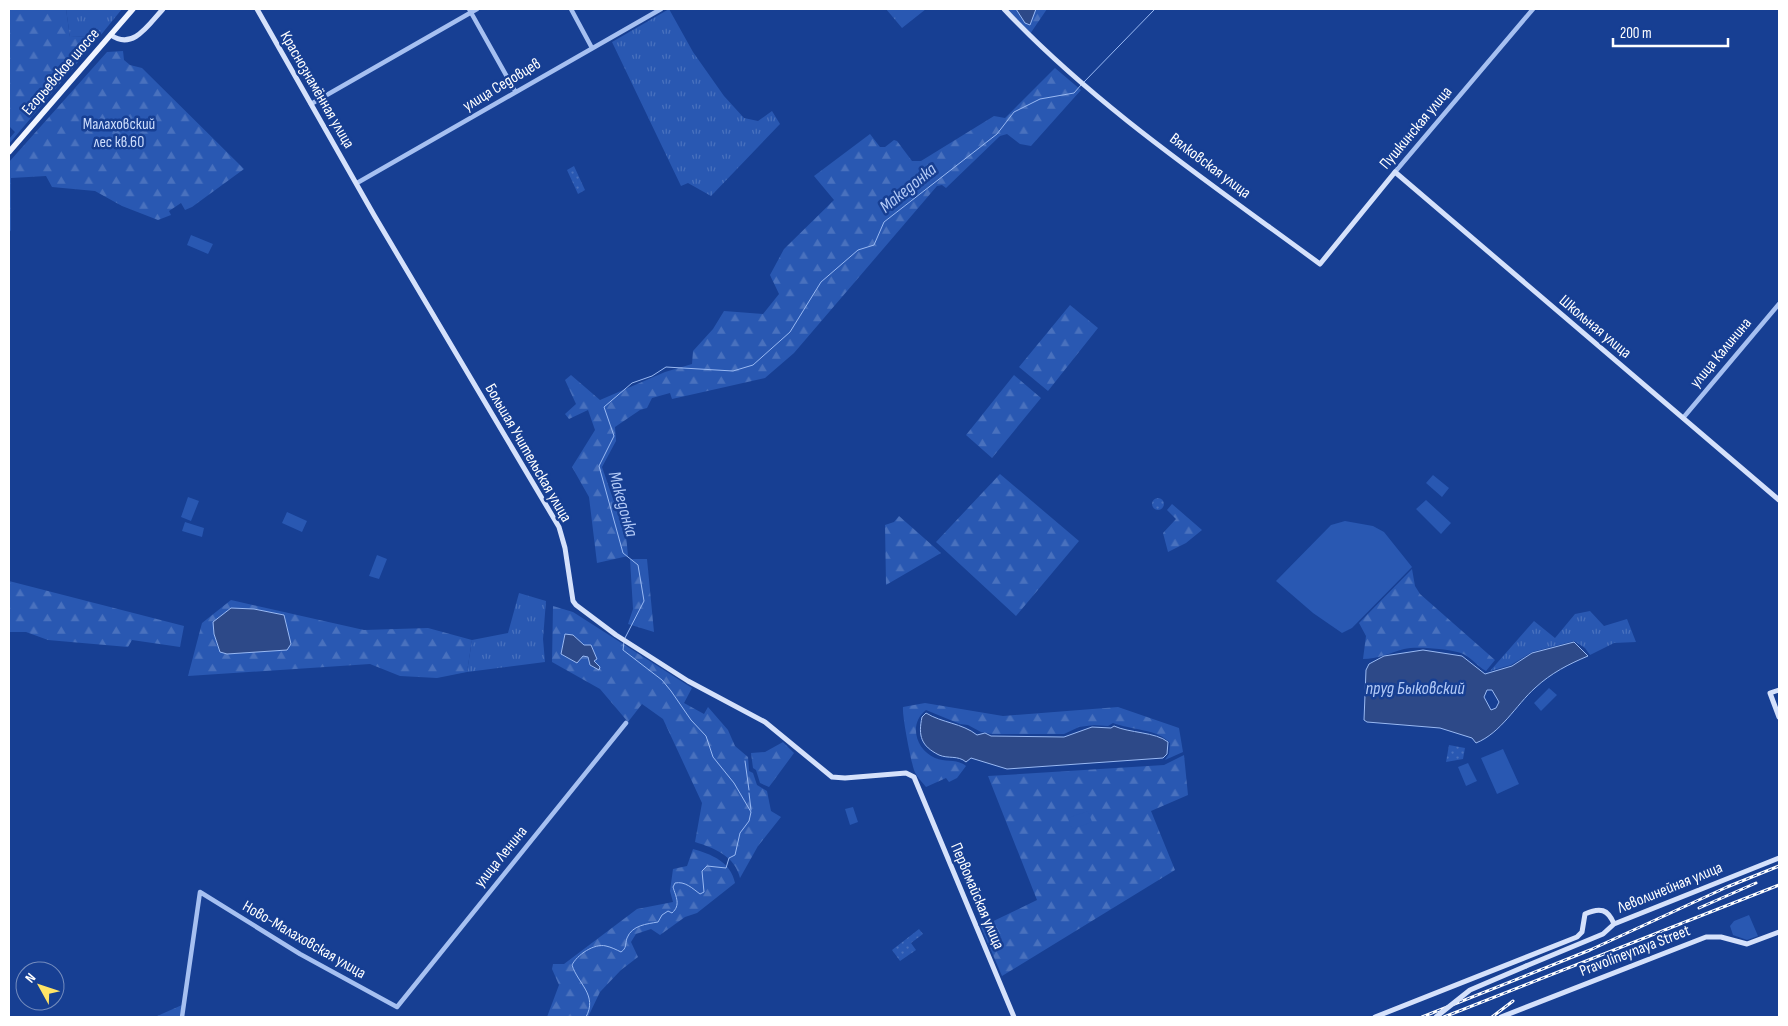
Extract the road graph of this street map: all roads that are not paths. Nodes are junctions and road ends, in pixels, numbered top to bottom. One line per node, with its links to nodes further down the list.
1 (133, 9): 10 (main road, Егорьевское шоссе)
2 (163, 9): 10 (main road)
3 (257, 9): 13 (main road, Краснознамённая улица)
4 (477, 9): 9 (street)
5 (571, 9): 11 (street)
6 (661, 9): 11 (street, улица Седовцев)
7 (1004, 9): 17 (main road, Вялковская улица)
8 (1533, 9): 15 (street, Пушкинская улица)
9 (470, 11): 12 (street); 13 (street)
10 (111, 34): 14 (main road, Егорьевское шоссе)
11 (592, 48): 12 (street, улица Седовцев)
12 (515, 91): 16 (street, улица Седовцев)
13 (311, 104): 16 (main road, Краснознамённая улица)
14 (9, 152)
15 (1395, 172): 17 (main road, Пушкинская улица); 19 (main road, Школьная улица)
16 (357, 183): 24 (main road, Большая Учительская улица)
17 (1320, 264)
18 (1779, 304): 19 (street, улица Калинина)
19 (1683, 418): 20 (main road, Школьная улица)
20 (1779, 500)
21 (1779, 690): 22 (main road)
22 (1779, 717)
23 (626, 723): 28 (street, улица Ленина)
24 (917, 783): 30 (main road, Первомайская улица)
25 (1779, 858): 26 (main road, Леволинейная улица)
26 (1614, 924): 31 (main road, Леволинейная улица); 32 (main road, bridge)
27 (1779, 932): 33 (main road, Pravolineynaya Street)
28 (397, 1008): 29 (street, Ново-Малаховская улица)
29 (182, 1017)
30 (1014, 1017)
31 (1376, 1017)
32 (1436, 1017)
33 (1501, 1017)

